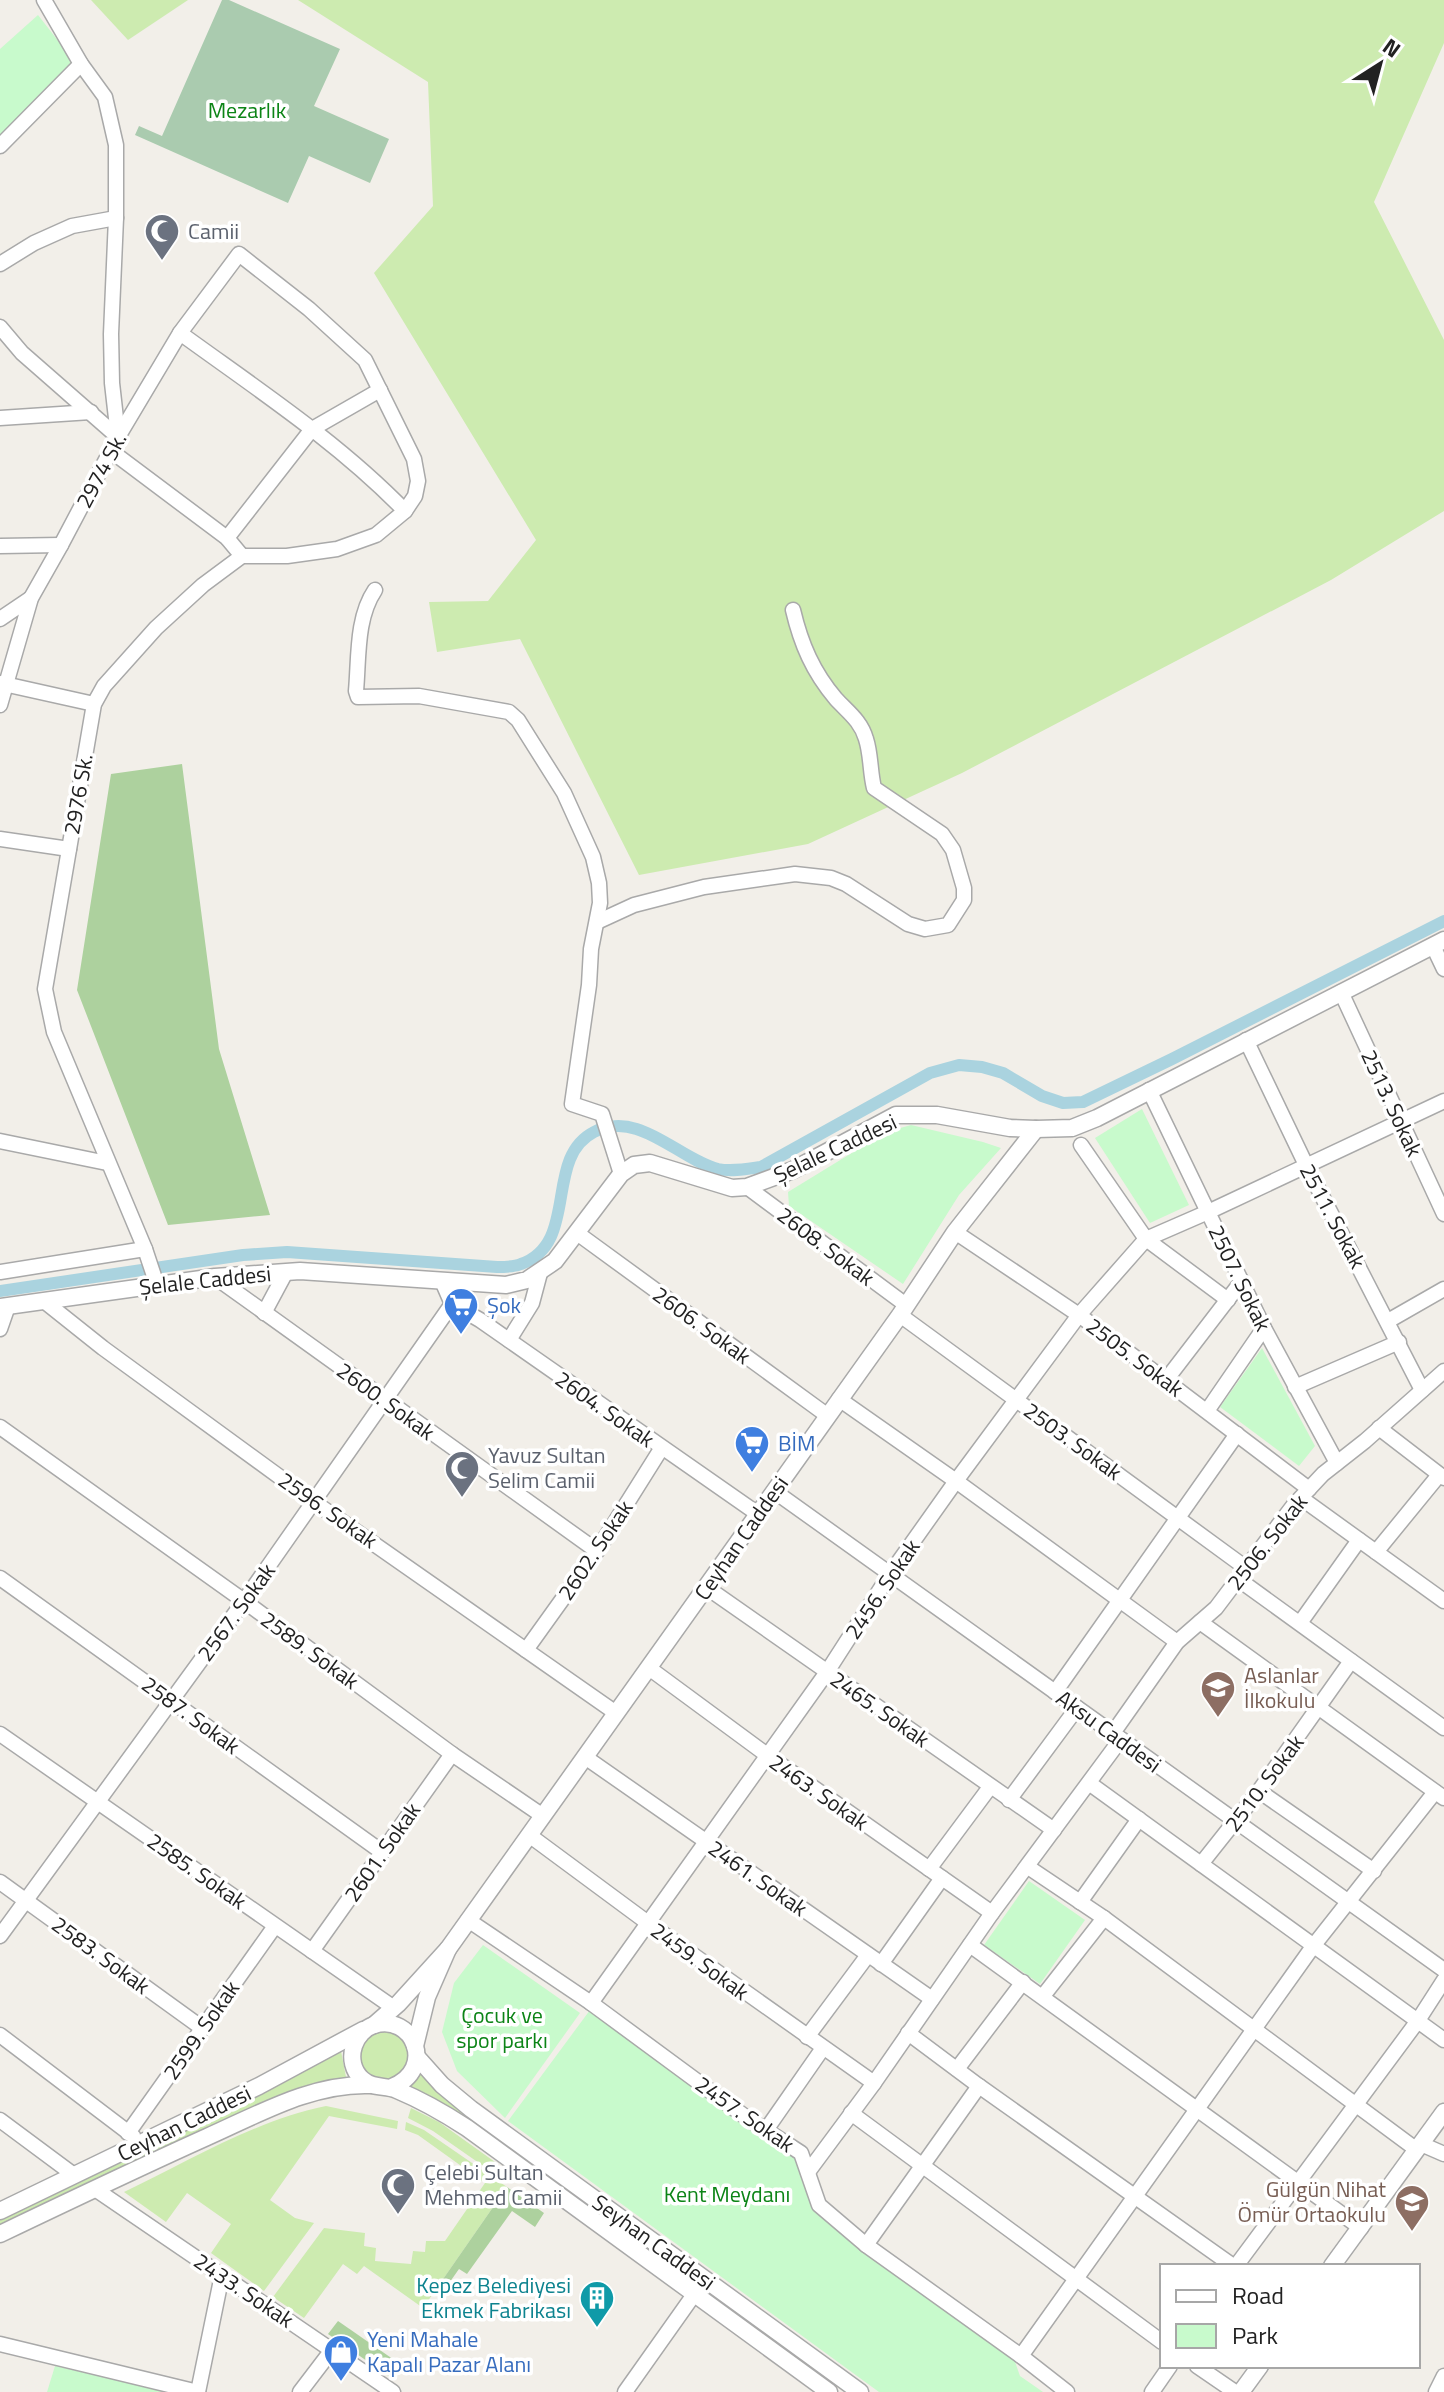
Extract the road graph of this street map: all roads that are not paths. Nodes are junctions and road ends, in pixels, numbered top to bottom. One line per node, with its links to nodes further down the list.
1 (44, 0): 2 (street)
2 (81, 64): 3 (street); 4 (street)
3 (0, 146)
4 (116, 218): 5 (street); 12 (street)
5 (0, 264)
6 (0, 327): 9 (street)
7 (180, 333): 8 (street, 2974 Sk.); 11 (street); 12 (street, 2974 Sk.)
8 (380, 390): 11 (street); 14 (street)
9 (91, 412): 10 (street); 12 (street)
10 (0, 418)
11 (312, 429): 14 (street); 15 (street)
12 (118, 437): 13 (street, 2974 Sk.)
13 (111, 451): 15 (street); 16 (street, 2974 Sk.)
14 (405, 511): 18 (street)
15 (227, 538): 18 (street)
16 (61, 545): 17 (street); 20 (street, 2974 Sk.)
17 (0, 546)
18 (242, 556): 24 (street, 2976 Sk.)
19 (375, 590): 28 (street)
20 (31, 598): 22 (street); 23 (street, 2974 Sk.)
21 (793, 610): 28 (street)
22 (0, 619)
23 (3, 684): 24 (street); 25 (street, 2974 Sk.)
24 (94, 704): 27 (street, 2976 Sk.)
25 (0, 705)
26 (0, 839): 27 (street)
27 (69, 849): 39 (street, 2976 Sk.)
28 (597, 922): 41 (street)
29 (1438, 943): 30 (street); 31 (street, Şelale Caddesi)
30 (1444, 969)
31 (1341, 992): 32 (street, Şelale Caddesi); 35 (street, 2513. Sokak)
32 (1246, 1040): 33 (street, Şelale Caddesi); 40 (street, 2511. Sokak)
33 (1149, 1090): 36 (street, Şelale Caddesi); 43 (street, 2507. Sokak)
34 (1444, 1101): 35 (street, 2456. Sokak)
35 (1400, 1122): 40 (street, 2456. Sokak); 44 (street, 2513. Sokak)
36 (1036, 1129): 42 (street, Şelale Caddesi); 45 (street, Ceyhan Caddesi)
37 (0, 1141): 39 (street)
38 (1081, 1145): 47 (street)
39 (107, 1163): 48 (street, 2976 Sk.)
40 (1306, 1165): 43 (street, 2456. Sokak); 64 (street, 2511. Sokak)
41 (621, 1174): 42 (street, Şelale Caddesi); 46 (street, Şelale Caddesi)
42 (747, 1187): 61 (street, 2608. Sokak)
43 (1208, 1212): 47 (street, 2456. Sokak); 54 (street, 2507. Sokak)
44 (1444, 1214)
45 (955, 1232): 61 (street, Ceyhan Caddesi); 63 (street, 2505. Sokak)
46 (577, 1233): 51 (street, Şelale Caddesi); 77 (street, 2606. Sokak)
47 (1146, 1239): 57 (street); 63 (street, 2456. Sokak)
48 (145, 1249): 49 (street); 55 (street, 2976 Sk.)
49 (0, 1272)
50 (286, 1272): 52 (street, Şelale Caddesi); 53 (street, Şelale Caddesi); 62 (street)
51 (540, 1273): 53 (street, Şelale Caddesi); 67 (street)
52 (215, 1277): 55 (street, Şelale Caddesi); 62 (street, 2600. Sokak)
53 (442, 1281): 59 (street)
54 (1242, 1281): 57 (street); 65 (street, 2507. Sokak)
55 (157, 1285): 58 (street, Şelale Caddesi)
56 (1444, 1289): 64 (street)
57 (1228, 1300): 70 (street)
58 (44, 1301): 60 (street, Şelale Caddesi); 87 (street, 2596. Sokak)
59 (452, 1304): 67 (street, 2604. Sokak); 73 (street, 2567. Sokak)
60 (4, 1307): 66 (street)
61 (903, 1310): 74 (street, Ceyhan Caddesi); 75 (street, 2503. Sokak)
62 (264, 1313): 73 (street, 2600. Sokak)
63 (1079, 1315): 70 (street, 2505. Sokak); 75 (street, 2456. Sokak)
64 (1388, 1321): 68 (street, 2511. Sokak)
65 (1264, 1328): 71 (street, 2507. Sokak); 76 (street)
66 (0, 1329)
67 (509, 1340): 81 (street, 2604. Sokak)
68 (1399, 1342): 71 (street); 72 (street, 2511. Sokak)
69 (1444, 1371): 72 (street, 2506. Sokak)
70 (1166, 1380): 76 (street, 2505. Sokak)
71 (1295, 1387): 82 (street, 2507. Sokak)
72 (1422, 1390): 79 (street, 2506. Sokak)
73 (384, 1399): 87 (street, 2567. Sokak); 91 (street, 2600. Sokak)
74 (839, 1399): 77 (street, Ceyhan Caddesi); 84 (street)
75 (1015, 1400): 84 (street, 2456. Sokak); 89 (street, 2503. Sokak)
76 (1207, 1411): 80 (street, 2505. Sokak)
77 (828, 1416): 85 (street, Ceyhan Caddesi)
78 (0, 1427): 98 (street, 2589. Sokak)
79 (1379, 1428): 82 (street, 2506. Sokak); 83 (street)
80 (1237, 1434): 86 (street, 2505. Sokak); 89 (street)
81 (661, 1449): 88 (street, 2604. Sokak); 91 (street, 2602. Sokak)
82 (1337, 1463): 86 (street, 2506. Sokak)
83 (1442, 1476): 92 (street)
84 (956, 1481): 93 (street, 2456. Sokak); 97 (street)
85 (774, 1491): 88 (street, Ceyhan Caddesi); 93 (street, Aksu Caddesi)
86 (1305, 1493): 90 (street, 2505. Sokak); 94 (street, 2506. Sokak)
87 (314, 1502): 98 (street, 2567. Sokak); 103 (street, 2596. Sokak)
88 (758, 1514): 96 (street, Ceyhan Caddesi)
89 (1178, 1518): 94 (street, 2503. Sokak); 97 (street)
90 (1359, 1540): 92 (street, 2505. Sokak); 101 (street)
91 (597, 1551): 103 (street, 2602. Sokak)
92 (1376, 1552): 99 (street, 2505. Sokak)
93 (890, 1574): 106 (street, 2456. Sokak); 107 (street, Aksu Caddesi)
94 (1242, 1574): 100 (street, 2506. Sokak); 101 (street, 2503. Sokak)
95 (0, 1578): 108 (street, 2587. Sokak)
96 (706, 1587): 105 (street, Ceyhan Caddesi); 106 (street, 2465. Sokak)
97 (1119, 1600): 102 (street); 107 (street)
98 (244, 1601): 108 (street, 2567. Sokak); 115 (street, 2589. Sokak)
99 (1444, 1601)
100 (1200, 1622): 102 (street, 2506. Sokak); 110 (street)
101 (1300, 1623): 104 (street, 2503. Sokak)
102 (1177, 1642): 114 (street, 2506. Sokak)
103 (526, 1650): 111 (street, 2596. Sokak)
104 (1351, 1661): 110 (street, 2510. Sokak); 112 (street, 2503. Sokak)
105 (649, 1668): 111 (street, Ceyhan Caddesi); 116 (street, 2463. Sokak)
106 (827, 1672): 116 (street, 2456. Sokak); 119 (street, 2465. Sokak)
107 (1055, 1692): 109 (street, Aksu Caddesi)
108 (171, 1701): 123 (street, 2567. Sokak); 130 (street, 2587. Sokak)
109 (1077, 1708): 114 (street, Aksu Caddesi); 122 (street)
110 (1319, 1709): 120 (street, 2510. Sokak); 121 (street)
111 (616, 1713): 117 (street, Ceyhan Caddesi)
112 (1444, 1728)
113 (0, 1734): 123 (street, 2585. Sokak)
114 (1117, 1736): 118 (street, 2506. Sokak); 126 (street, Aksu Caddesi)
115 (452, 1754): 124 (street, 2589. Sokak); 130 (street, 2601. Sokak)
116 (767, 1755): 129 (street, 2456. Sokak); 134 (street, 2463. Sokak)
117 (585, 1757): 124 (street, Ceyhan Caddesi); 129 (street, 2461. Sokak)
118 (1089, 1783): 125 (street); 127 (street, 2506. Sokak)
119 (990, 1787): 122 (street, 2465. Sokak); 134 (street)
120 (1259, 1791): 126 (street, 2510. Sokak); 133 (street)
121 (1439, 1795): 133 (street)
122 (1009, 1800): 127 (street, 2465. Sokak)
123 (97, 1801): 136 (street, 2567. Sokak); 143 (street, 2585. Sokak)
124 (543, 1816): 128 (street, Ceyhan Caddesi)
125 (1139, 1819): 131 (street); 138 (street)
126 (1236, 1821): 131 (street, 2510. Sokak); 137 (street, Aksu Caddesi)
127 (1054, 1830): 132 (street, 2506. Sokak)
128 (529, 1835): 141 (street, Ceyhan Caddesi); 142 (street, 2459. Sokak)
129 (706, 1842): 142 (street, 2456. Sokak); 149 (street, 2461. Sokak)
130 (382, 1852): 148 (street, 2601. Sokak)
131 (1201, 1864): 146 (street)
132 (1028, 1867): 138 (street); 139 (street, 2506. Sokak)
133 (1374, 1871): 137 (street)
134 (935, 1873): 139 (street, 2463. Sokak); 149 (street)
135 (0, 1882): 136 (street, 2583. Sokak)
136 (25, 1900): 144 (street, 2567. Sokak); 159 (street, 2583. Sokak)
137 (1348, 1901): 146 (street); 150 (street, Aksu Caddesi)
138 (1080, 1902): 140 (street)
139 (992, 1913): 145 (street, 2506. Sokak)
140 (1104, 1918): 153 (street); 160 (street)
141 (468, 1920): 147 (street, Ceyhan Caddesi); 155 (street, 2457. Sokak)
142 (648, 1923): 155 (street, 2456. Sokak); 163 (street, 2459. Sokak)
143 (275, 1926): 148 (street, 2585. Sokak); 159 (street, 2599. Sokak)
144 (0, 1936)
145 (970, 1945): 152 (street); 154 (street, 2506. Sokak)
146 (1314, 1945): 157 (street); 160 (street)
147 (448, 1949): 156 (street, Ceyhan Caddesi); 166 (street, Ceyhan Caddesi)
148 (312, 1951): 156 (street, 2585. Sokak)
149 (874, 1959): 154 (street, 2461. Sokak); 163 (street)
150 (1444, 1970)
151 (1444, 1980): 157 (street)
152 (1023, 1982): 153 (street); 167 (street)
153 (1043, 1996): 173 (street)
154 (932, 1999): 161 (street, 2506. Sokak)
155 (591, 2003): 177 (street, 2457. Sokak)
156 (394, 2008): 158 (street, Ceyhan Caddesi)
157 (1417, 2022): 164 (street); 172 (street)
158 (370, 2027): 166 (street); 169 (street); 178 (street, Ceyhan Caddesi)
159 (202, 2028): 178 (street, 2599. Sokak)
160 (1255, 2029): 172 (street); 173 (street)
161 (908, 2033): 167 (street); 168 (street, 2506. Sokak)
162 (0, 2035): 178 (street)
163 (807, 2037): 165 (street, 2459. Sokak)
164 (1444, 2040)
165 (823, 2048): 168 (street, 2459. Sokak); 177 (street)
166 (416, 2052): 171 (street); 196 (street, Seyhan Caddesi)
167 (957, 2069): 170 (street)
168 (874, 2083): 175 (street, 2506. Sokak)
169 (370, 2085): 171 (street); 185 (street, Ceyhan Caddesi)
170 (979, 2086): 181 (street); 186 (street)
171 (392, 2087): 197 (street, Seyhan Caddesi)
172 (1356, 2103): 179 (street); 184 (street)
173 (1197, 2110): 184 (street); 186 (street)
174 (1444, 2112): 179 (street)
175 (851, 2113): 181 (street); 182 (street, 2506. Sokak)
176 (0, 2120): 183 (street)
177 (766, 2130): 182 (street, 2457. Sokak)
178 (135, 2138): 183 (street, Ceyhan Caddesi)
179 (1419, 2147): 180 (street); 188 (street)
180 (1444, 2154)
181 (922, 2165): 190 (street); 195 (street)
182 (808, 2172): 190 (street, 2457. Sokak)
183 (74, 2175): 187 (street, Ceyhan Caddesi)
184 (1297, 2184): 188 (street); 192 (street)
185 (95, 2189): 189 (street, Ceyhan Caddesi); 194 (street, 2433. Sokak)
186 (1136, 2196): 191 (street); 195 (street)
187 (0, 2211)
188 (1361, 2228): 193 (street)
189 (0, 2234)
190 (866, 2245): 201 (street, 2457. Sokak)
191 (1231, 2264)
192 (1236, 2264)
193 (1334, 2264)
194 (222, 2275): 200 (street, 2433. Sokak); 206 (street)
195 (1076, 2278): 198 (street); 201 (street)
196 (705, 2279): 197 (street); 211 (street, Seyhan Caddesi)
197 (695, 2294): 209 (street); 210 (street, Seyhan Caddesi)
198 (1160, 2341)
199 (0, 2344): 206 (street)
200 (332, 2350): 207 (street); 208 (street, 2433. Sokak)
201 (1021, 2356): 212 (street, 2457. Sokak)
202 (1169, 2368): 213 (street)
203 (1200, 2368): 214 (street)
204 (1259, 2368): 215 (street)
205 (1444, 2376): 216 (street)
206 (198, 2392)
207 (300, 2392)
208 (393, 2392)
209 (625, 2392)
210 (829, 2392)
211 (860, 2392)
212 (1067, 2392)
213 (1152, 2392)
214 (1235, 2392)
215 (1241, 2392)
216 (1436, 2392)

